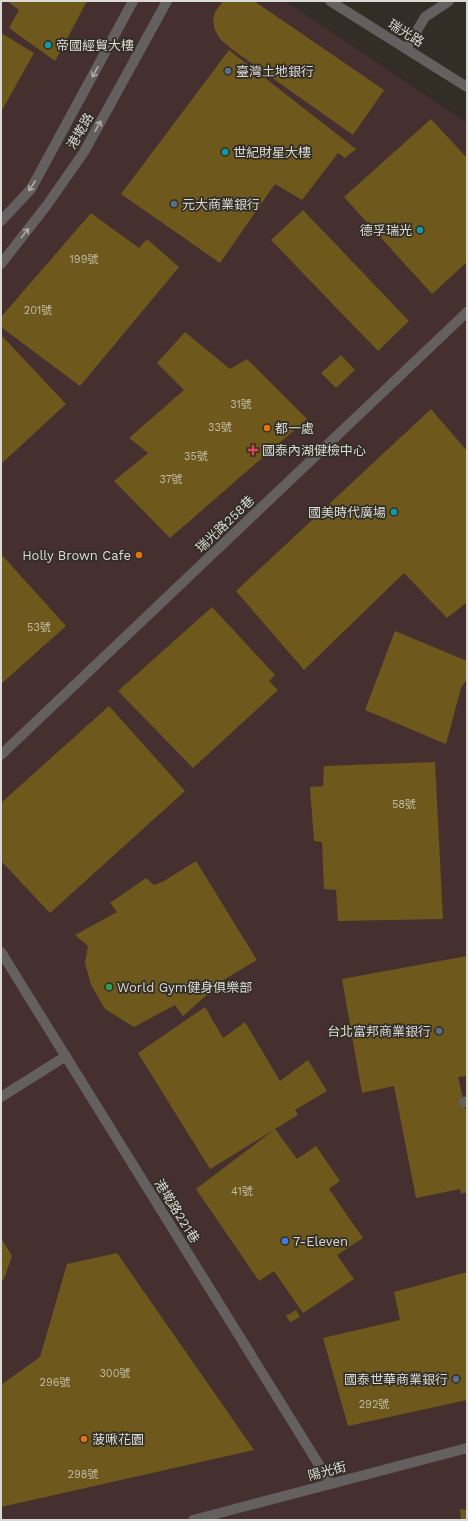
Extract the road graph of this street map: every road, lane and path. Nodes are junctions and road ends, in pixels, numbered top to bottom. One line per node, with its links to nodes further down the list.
1 (133, 1): 7 (street, 港墘路, one-way to 7)
2 (167, 1): 8 (street, 港墘路, one-way to 2)
3 (330, 1): 5 (street, 瑞光路)
4 (449, 1): 5 (street)
5 (406, 49): 6 (street, 瑞光路)
6 (467, 87)
7 (1, 221)
8 (1, 264)
9 (467, 312): 10 (street, 瑞光路258巷)
10 (1, 755)
11 (1, 952): 12 (street, 港墘路221巷)
12 (66, 1056): 13 (street); 15 (street, 港墘路221巷)
13 (1, 1097)
14 (467, 1448): 15 (street, 陽光街)
15 (331, 1484): 16 (street, 陽光街)
16 (194, 1520)

